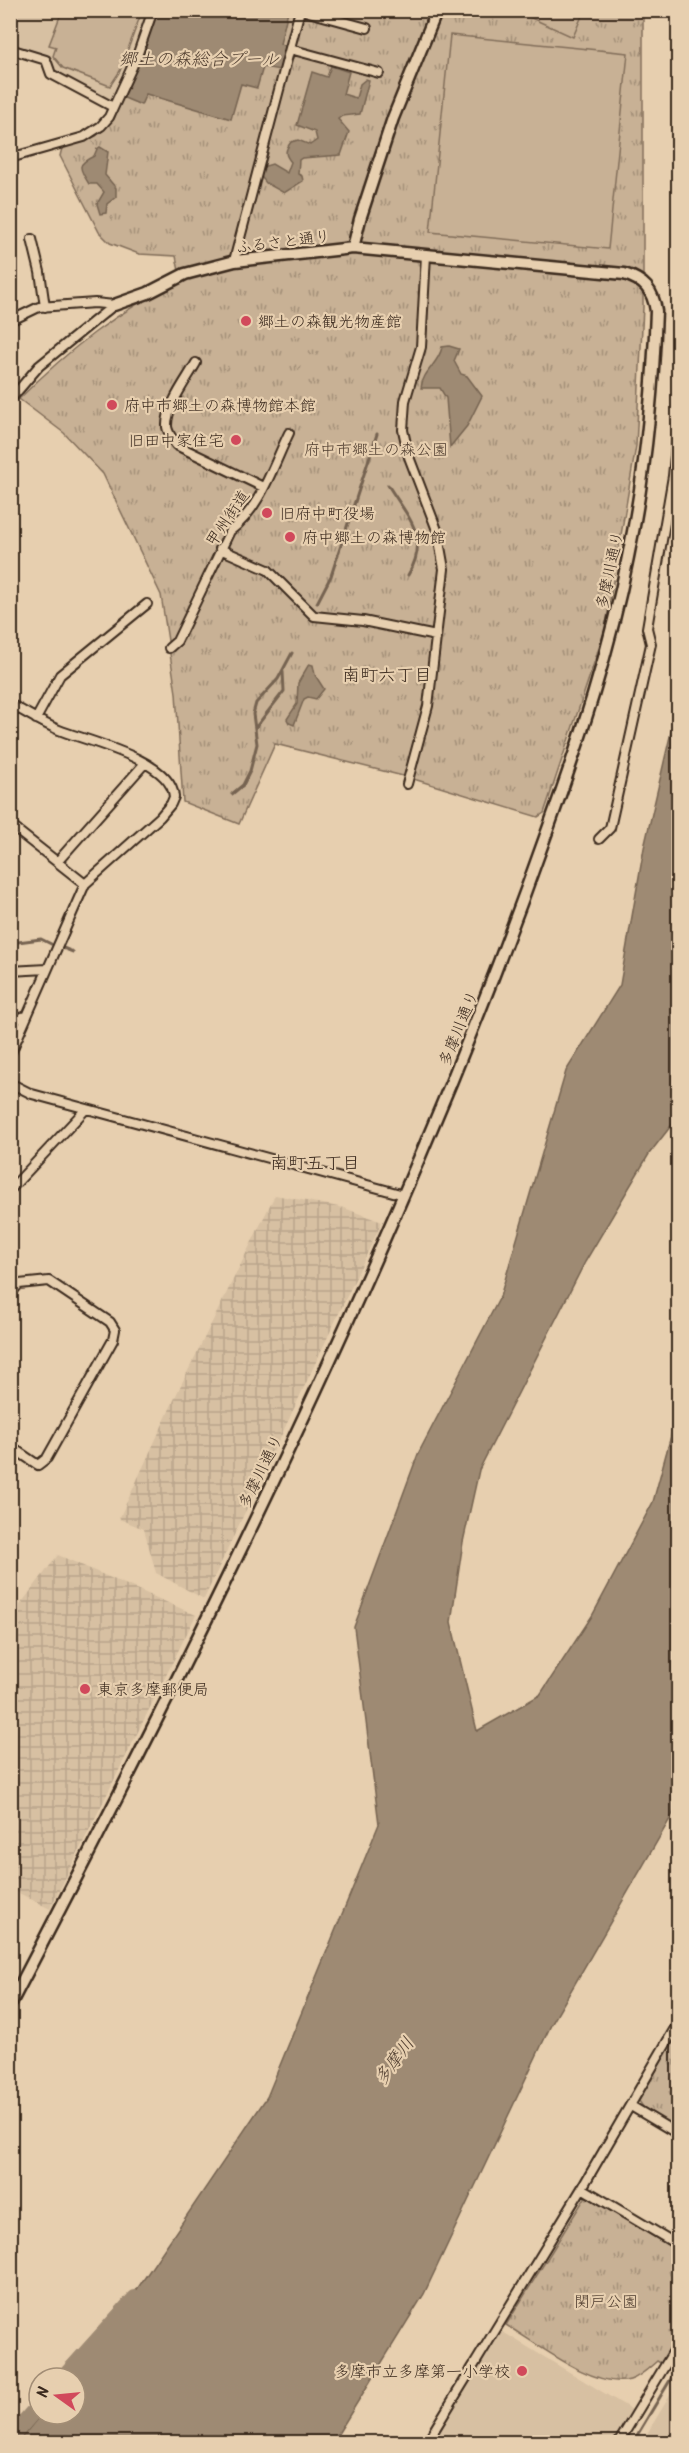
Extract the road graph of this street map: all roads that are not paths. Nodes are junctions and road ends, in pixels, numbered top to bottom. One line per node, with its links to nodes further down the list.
1 (153, 10): 8 (street)
2 (301, 10): 4 (street); 6 (street)
3 (437, 10): 11 (street, ふるさと通り)
4 (368, 28)
5 (10, 49): 8 (street)
6 (290, 49): 7 (street); 13 (street)
7 (379, 73)
8 (113, 107): 9 (street)
9 (10, 158)
10 (32, 239): 15 (street)
11 (353, 248): 12 (street, 多摩川通り); 14 (street, ふるさと通り)
12 (426, 255): 24 (street); 42 (street, 多摩川通り)
13 (235, 257)
14 (114, 305): 15 (street); 18 (street, ふるさと通り)
15 (45, 307): 16 (street)
16 (10, 321)
17 (196, 363): 21 (street)
18 (10, 400)
19 (678, 425): 31 (street)
20 (289, 433): 21 (street, 甲州街道)
21 (263, 487): 22 (street, 甲州街道)
22 (220, 549): 24 (street); 25 (street, 甲州街道)
23 (147, 604): 27 (street)
24 (436, 636): 29 (street)
25 (169, 648)
26 (10, 704): 27 (street)
27 (36, 719): 28 (street)
28 (145, 764): 32 (street); 33 (street)
29 (407, 784)
30 (14, 828): 32 (street)
31 (599, 839)
32 (58, 861): 33 (street)
33 (85, 884): 34 (street)
34 (47, 969): 35 (street); 36 (street)
35 (10, 971)
36 (27, 1016): 37 (street); 38 (street)
37 (10, 1020)
38 (10, 1055)
39 (10, 1083): 40 (street)
40 (86, 1109): 41 (street); 42 (street)
41 (10, 1190)
42 (404, 1195): 45 (street, 多摩川通り)
43 (10, 1294): 44 (street)
44 (10, 1446)
45 (10, 2005)
46 (678, 2023): 47 (street)
47 (631, 2106): 48 (street); 49 (street)
48 (678, 2134)
49 (582, 2188): 50 (street); 52 (street)
50 (678, 2245)
51 (678, 2344): 53 (street)
52 (427, 2442)
53 (619, 2442)

